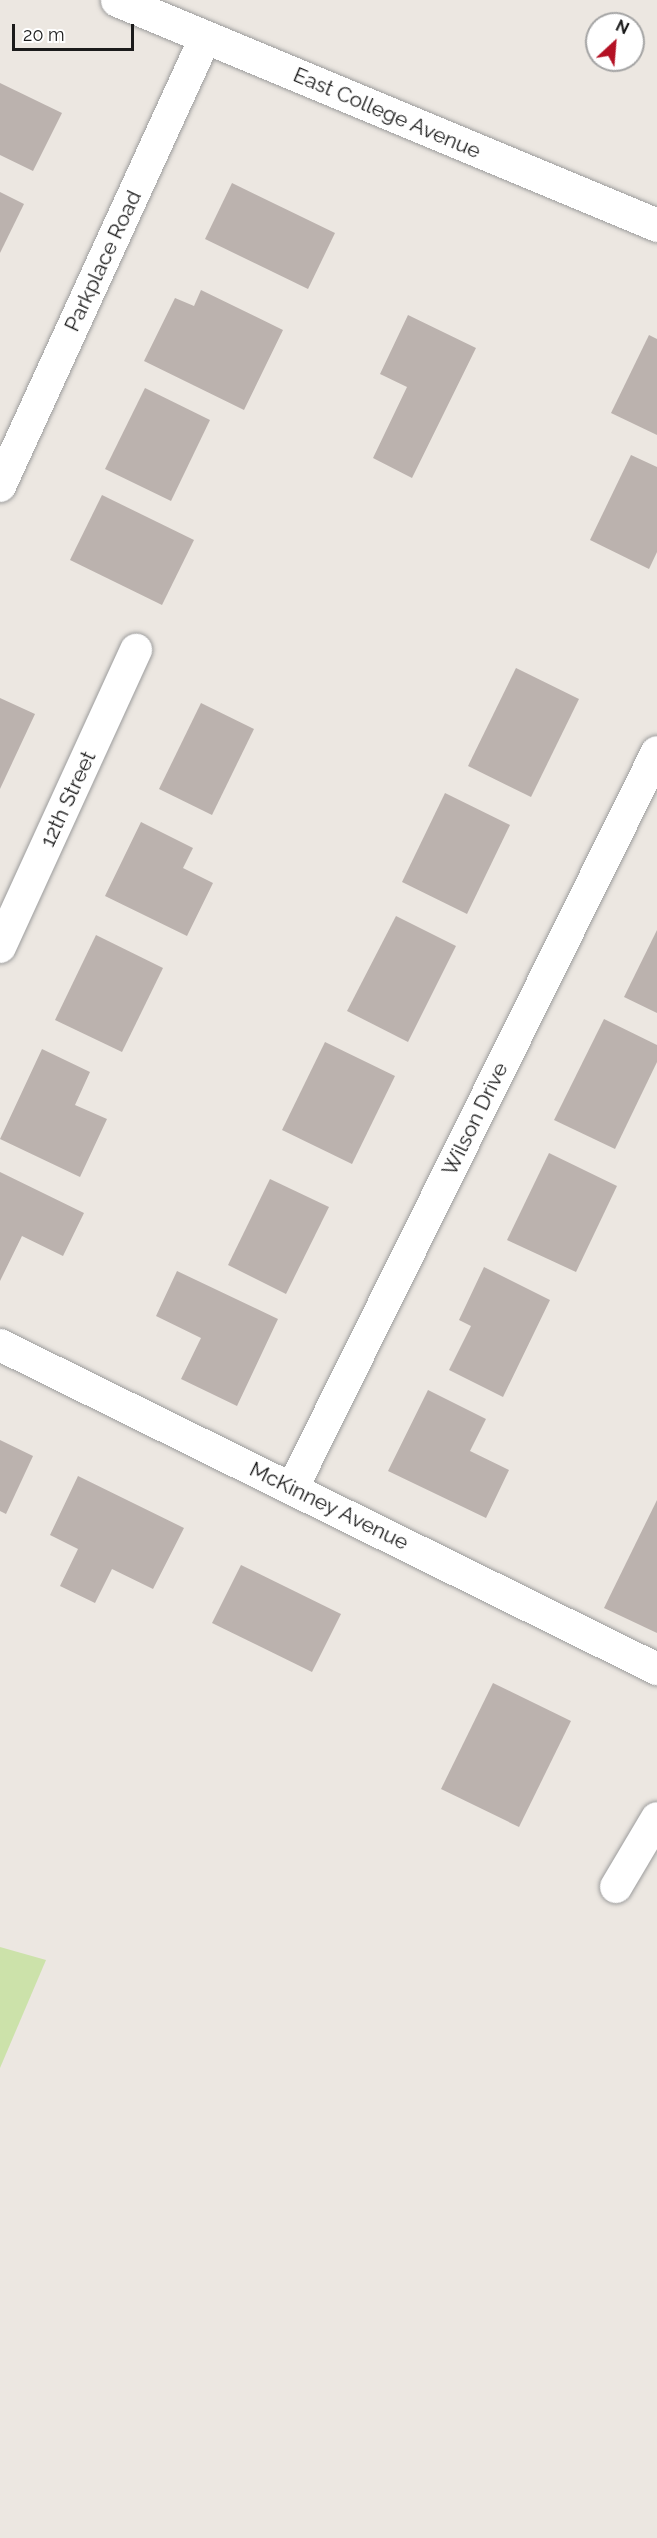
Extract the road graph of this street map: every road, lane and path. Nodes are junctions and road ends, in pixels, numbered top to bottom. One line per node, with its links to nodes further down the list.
1 (117, 0): 2 (street, East College Avenue)
2 (206, 37): 3 (street, East College Avenue); 4 (street, Parkplace Road)
3 (657, 225)
4 (0, 486)
5 (136, 650): 7 (street, 12th Street)
6 (657, 752): 9 (street, Wilson Drive)
7 (0, 947)
8 (0, 1345): 9 (street, McKinney Avenue)
9 (293, 1487): 10 (street, McKinney Avenue)
10 (657, 1669)
11 (657, 1818): 12 (street)
12 (616, 1887)

